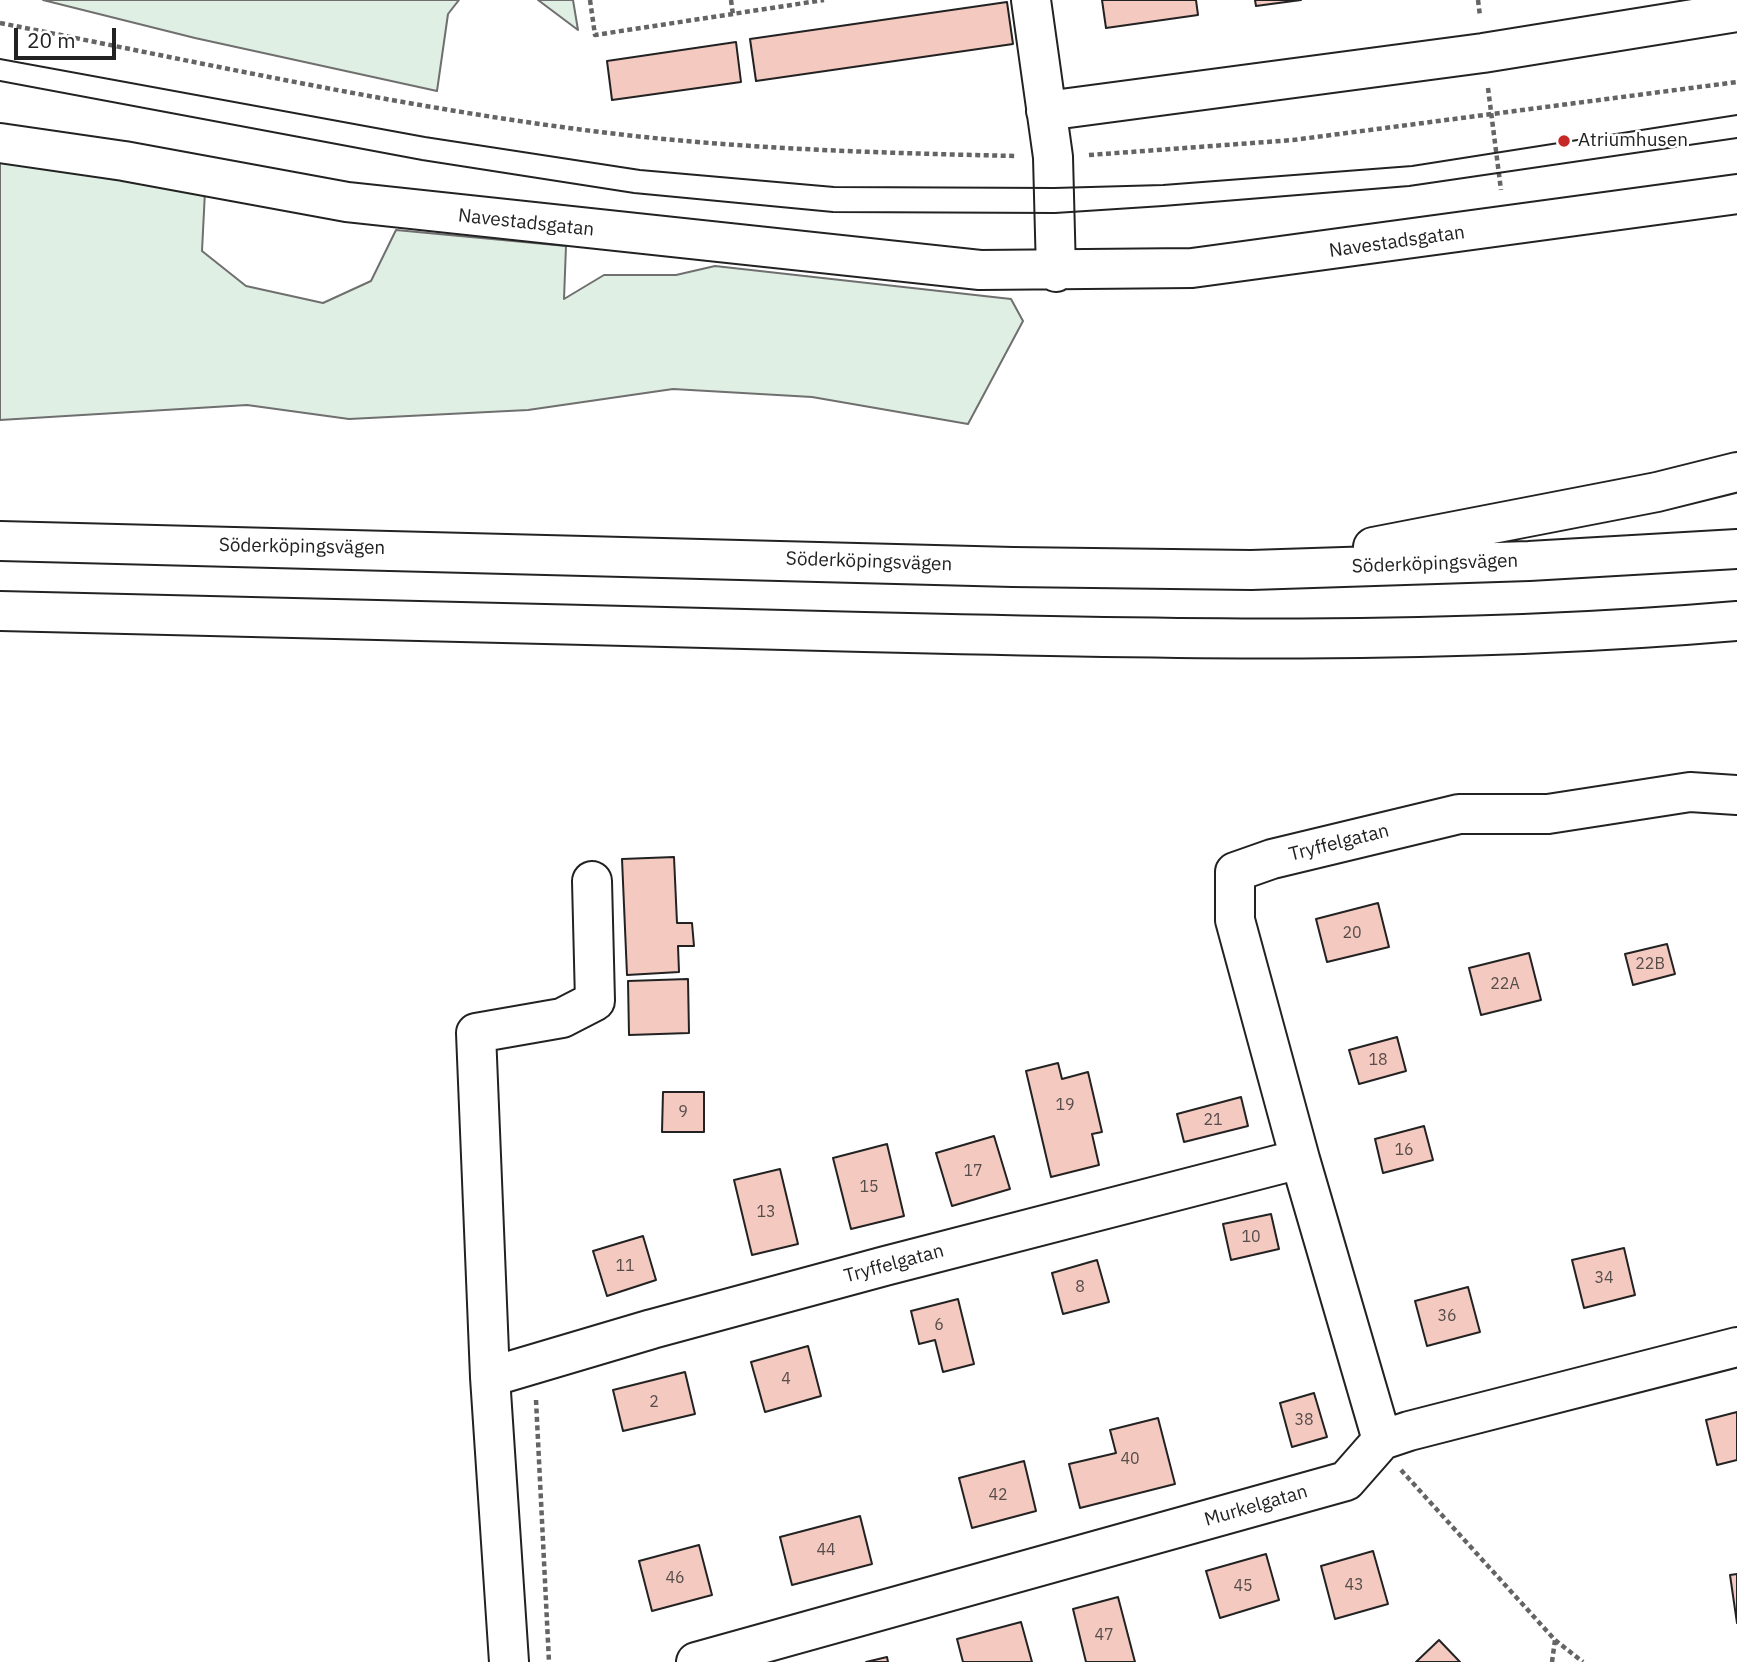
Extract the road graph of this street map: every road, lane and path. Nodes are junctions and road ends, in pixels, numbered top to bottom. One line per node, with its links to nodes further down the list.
1 (590, 0): 6 (path)
2 (731, 0): 6 (path)
3 (824, 0): 6 (path)
4 (1031, 0): 9 (main road)
5 (1737, 12): 9 (main road)
6 (733, 15)
7 (0, 23): 12 (path)
8 (1737, 82): 10 (path)
9 (1046, 111): 12 (main road)
10 (1492, 116): 12 (path); 13 (path)
11 (0, 143): 15 (main road, Navestadsgatan)
12 (1054, 157): 15 (main road)
13 (1513, 193)
14 (1737, 194): 15 (main road, Navestadsgatan)
15 (1056, 272)
16 (1737, 472): 19 (main road)
17 (0, 541): 19 (main road, Söderköpingsvägen)
18 (1737, 549): 19 (main road, Söderköpingsvägen)
19 (1251, 570)
20 (0, 611): 22 (main road)
21 (1737, 621): 22 (main road)
22 (1673, 627): 23 (main road)
23 (1737, 634)
24 (1737, 795): 26 (main road, Tryffelgatan)
25 (592, 881): 29 (main road)
26 (1300, 1158): 28 (main road, Tryffelgatan); 30 (main road, Tryffelgatan)
27 (1737, 1347): 30 (main road)
28 (534, 1364): 29 (main road, Tryffelgatan); 34 (path)
29 (490, 1377): 33 (main road)
30 (1382, 1440): 31 (path); 32 (main road, Murkelgatan)
31 (1555, 1640): 36 (path); 37 (path)
32 (761, 1654): 35 (main road, Murkelgatan)
33 (509, 1662)
34 (549, 1662)
35 (696, 1662)
36 (1552, 1662)
37 (1583, 1662)

